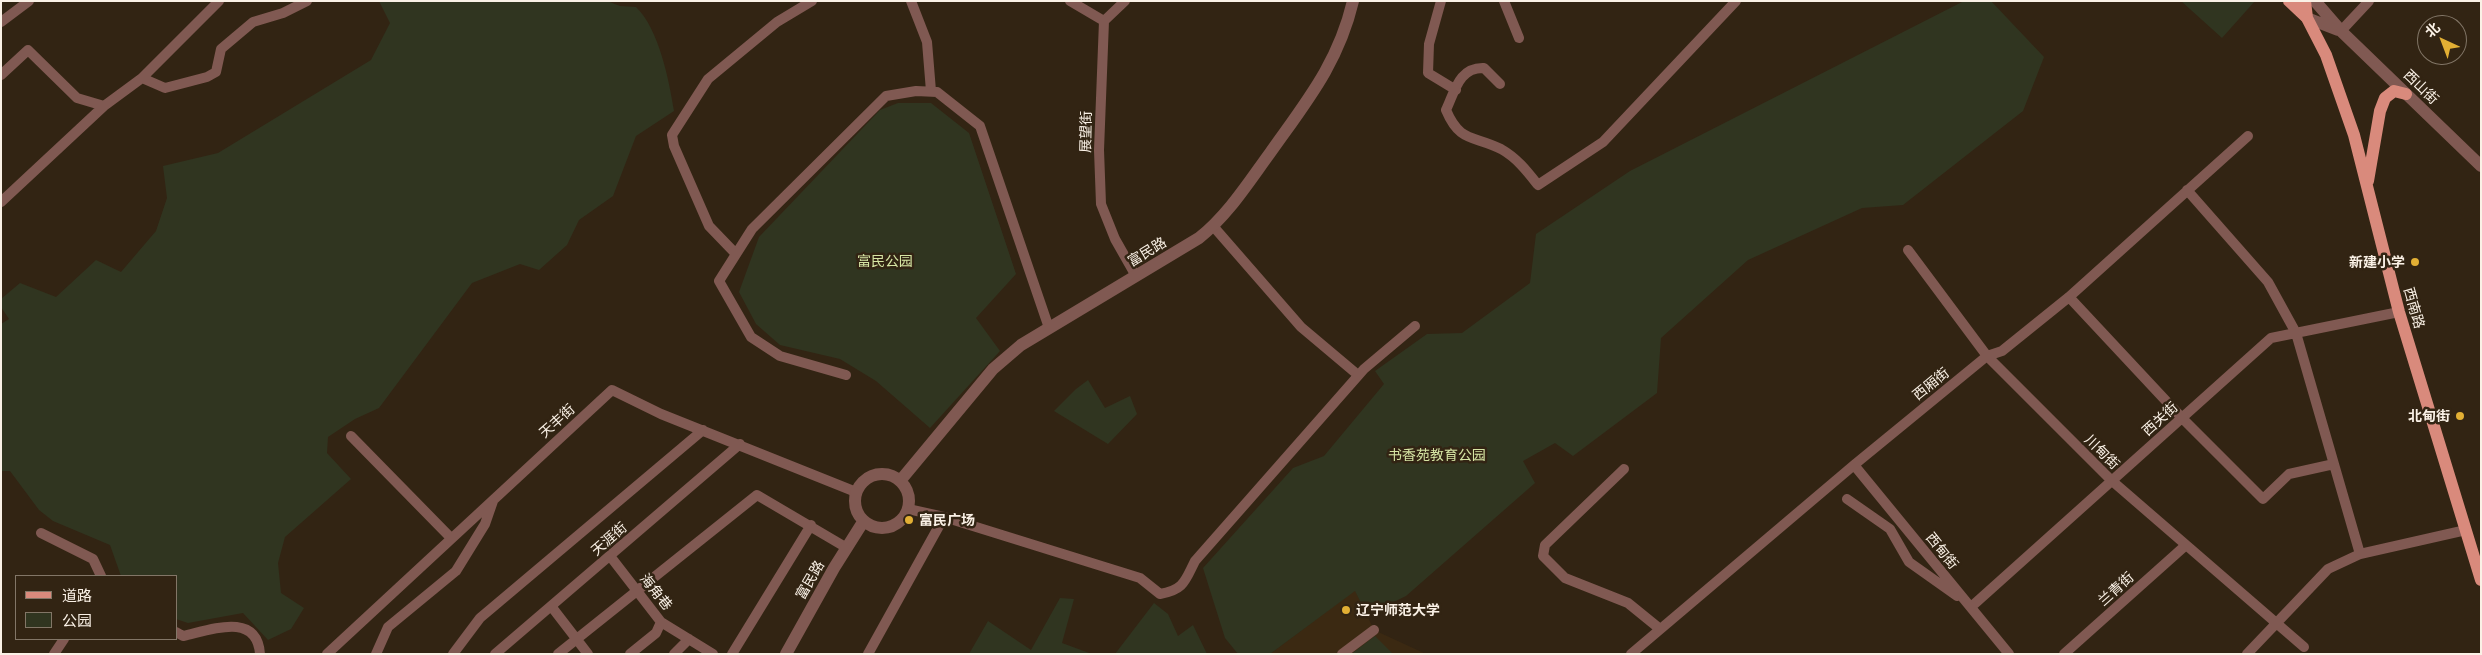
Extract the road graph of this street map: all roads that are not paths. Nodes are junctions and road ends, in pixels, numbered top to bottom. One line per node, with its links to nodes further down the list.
1 (29, 1): 18 (street)
2 (219, 1): 22 (street)
3 (307, 1): 22 (street)
4 (812, 1): 35 (street)
5 (912, 1): 25 (street)
6 (1070, 1): 17 (street)
7 (1125, 1): 17 (street)
8 (1353, 1): 33 (street, 富民路)
9 (1441, 1): 24 (street)
10 (1504, 1): 20 (street)
11 (1736, 1): 24 (street)
12 (2289, 1): 16 (main road, 西南路)
13 (2305, 1): 16 (main road, 西南路)
14 (2316, 1): 19 (street, 西山街)
15 (2369, 1): 19 (street)
16 (2308, 18): 19 (street, 西山街); 30 (main road, 西南路)
17 (1104, 21): 36 (street, 展望街)
18 (1, 22)
19 (2341, 31): 26 (street, 西山街)
20 (1519, 38)
21 (1, 75): 27 (street)
22 (142, 78): 27 (street)
23 (1500, 84): 24 (street)
24 (1456, 90)
25 (931, 92): 35 (street); 40 (street)
26 (2406, 94): 29 (street, 西山街); 30 (main road)
27 (104, 106): 32 (street)
28 (2248, 136): 31 (street, 西厢街)
29 (2481, 166)
30 (2367, 186): 38 (main road, 西南路)
31 (2187, 190): 37 (street, 西厢街); 41 (street)
32 (1, 202)
33 (1213, 226): 36 (street, 富民路); 44 (street)
34 (1908, 250): 42 (street, 川甸街)
35 (736, 254): 43 (street)
36 (1136, 276): 40 (street, 富民路)
37 (2070, 297): 42 (street, 西厢街); 45 (street)
38 (2399, 312): 41 (street, 西关街); 61 (main road, 西南路)
39 (1415, 326): 44 (street)
40 (1049, 328): 52 (street, 富民路)
41 (2296, 333): 45 (street, 西关街); 49 (street)
42 (1987, 356): 50 (street, 西厢街); 53 (street, 川甸街)
43 (846, 375)
44 (1358, 375): 58 (street)
45 (2182, 418): 49 (street); 53 (street, 西关街)
46 (703, 430): 48 (street, 天丰街); 55 (street, 天丰街); 86 (street)
47 (351, 436): 63 (street)
48 (740, 444): 54 (street, 天丰街); 67 (street, 天涯街)
49 (2334, 464): 66 (street)
50 (1854, 465): 71 (street, 西甸街); 75 (street, 西厢街)
51 (1624, 469): 75 (street)
52 (900, 480): 54 (street); 57 (street)
53 (2112, 481): 64 (street, 川甸街); 71 (street, 西关街)
54 (856, 492): 59 (street)
55 (494, 498): 63 (street, 天丰街); 85 (street)
56 (1847, 499): 71 (street)
57 (908, 509): 58 (street); 59 (street)
58 (944, 517): 95 (street)
59 (863, 522): 65 (street, 富民路)
60 (811, 525): 65 (street); 70 (street); 93 (street)
61 (2466, 530): 66 (street); 69 (main road, 西南路)
62 (41, 533): 68 (street)
63 (451, 538): 84 (street, 天丰街)
64 (2186, 545): 74 (street, 川甸街); 99 (street, 兰青街)
65 (847, 548): 94 (street, 富民路)
66 (2360, 554): 74 (street)
67 (610, 556): 70 (street, 海角巷); 72 (street, 天涯街)
68 (101, 575)
69 (2481, 580)
70 (637, 591): 73 (street, 海角巷); 80 (street)
71 (1969, 605): 98 (street, 西甸街)
72 (551, 606): 80 (street); 87 (street, 天涯街)
73 (661, 622): 78 (street, 海角巷); 90 (street)
74 (2276, 623): 81 (street, 川甸街); 100 (street)
75 (1660, 629): 97 (street, 西厢街)
76 (1374, 630): 96 (street)
77 (178, 633): 83 (street)
78 (689, 639): 91 (street); 92 (street, 海角巷)
79 (63, 640): 82 (street)
80 (576, 640): 88 (street); 89 (street)
81 (2304, 647)
82 (54, 654)
83 (260, 654)
84 (327, 654)
85 (376, 654)
86 (453, 654)
87 (495, 654)
88 (558, 654)
89 (588, 654)
90 (630, 654)
91 (674, 654)
92 (713, 654)
93 (732, 654)
94 (786, 654)
95 (868, 654)
96 (1342, 654)
97 (1630, 654)
98 (2009, 654)
99 (2064, 654)
100 (2247, 654)

